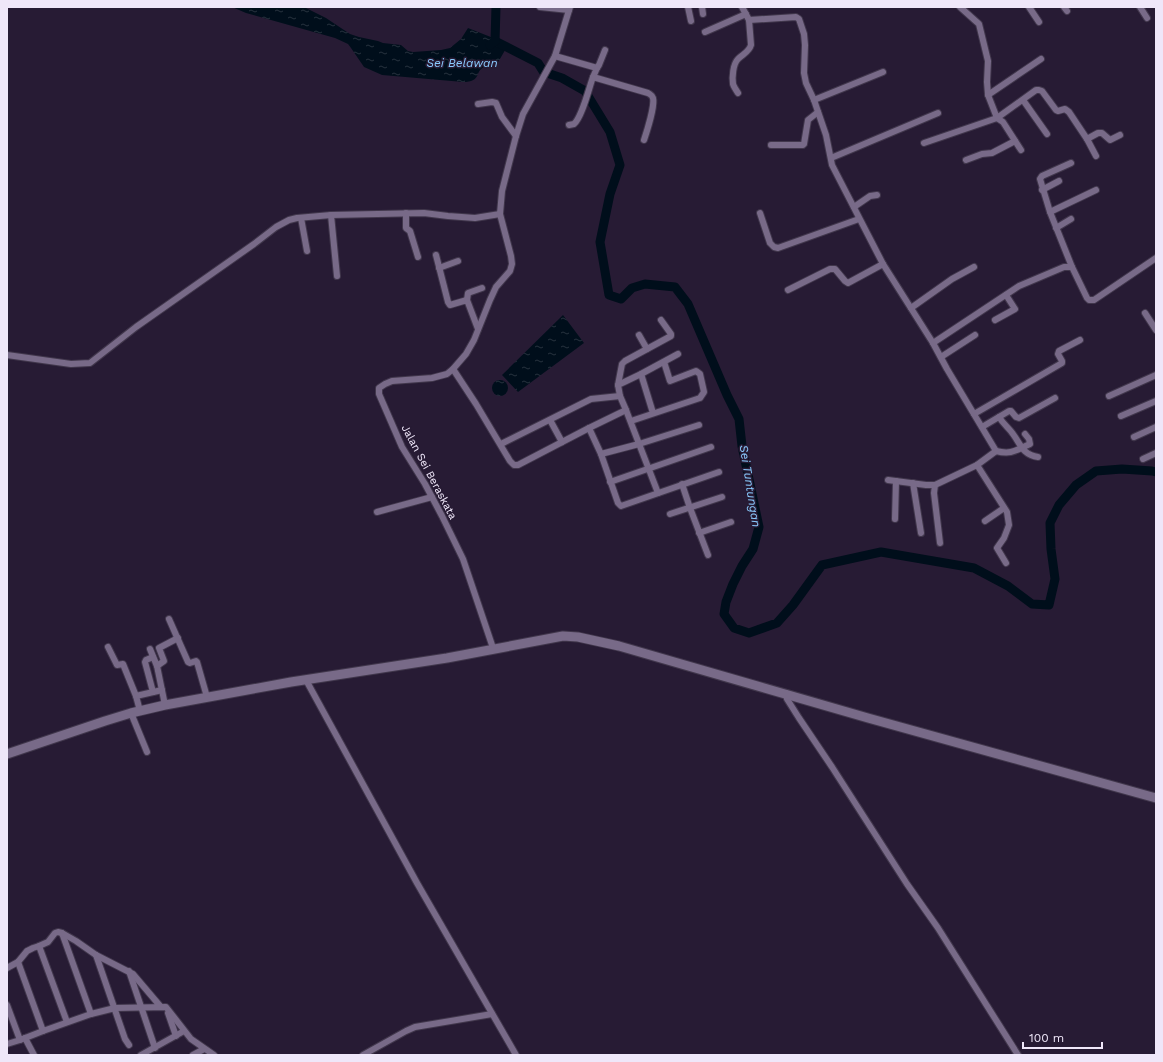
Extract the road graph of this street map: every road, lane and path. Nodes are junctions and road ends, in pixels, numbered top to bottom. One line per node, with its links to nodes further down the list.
1 (540, 7): 7 (street)
2 (688, 7): 10 (street)
3 (742, 7): 8 (street)
4 (960, 7): 20 (street)
5 (1029, 7): 11 (street)
6 (1140, 7): 9 (street)
7 (570, 8): 14 (street, Jalan Sei Beraskata)
8 (747, 17): 12 (street); 19 (street); 21 (street)
9 (1147, 18)
10 (691, 20)
11 (1039, 22)
12 (705, 32)
13 (605, 50): 16 (street)
14 (555, 56): 16 (street); 30 (street, Jalan Sei Beraskata)
15 (1041, 58): 20 (street)
16 (597, 68): 18 (street)
17 (882, 72): 21 (street)
18 (593, 77): 27 (street); 32 (street)
19 (738, 93)
20 (988, 95): 26 (street)
21 (814, 100): 24 (street)
22 (1023, 100): 26 (street); 28 (street); 31 (street)
23 (478, 104): 30 (street)
24 (818, 112): 35 (street); 38 (street)
25 (938, 113): 38 (street)
26 (997, 118): 33 (street); 34 (street)
27 (569, 125)
28 (1046, 134)
29 (1120, 135): 31 (street)
30 (516, 136): 49 (street, Jalan Sei Beraskata)
31 (1087, 138): 37 (street)
32 (644, 140)
33 (1014, 141): 36 (street); 39 (street)
34 (924, 143)
35 (771, 146)
36 (1021, 150)
37 (1096, 156)
38 (831, 158): 45 (street)
39 (966, 160)
40 (1071, 163): 42 (street)
41 (1059, 181): 42 (street)
42 (1042, 190): 46 (street)
43 (1096, 190): 46 (street)
44 (877, 195): 45 (street)
45 (854, 206): 52 (street)
46 (1050, 212): 54 (street)
47 (406, 213): 49 (street); 50 (street); 57 (street)
48 (760, 213): 52 (street)
49 (500, 214): 73 (street, Jalan Sei Beraskata)
50 (331, 215): 51 (street); 64 (street)
51 (301, 218): 55 (street); 81 (street)
52 (859, 219): 60 (street)
53 (1071, 219): 54 (street)
54 (1056, 228): 62 (street)
55 (307, 251)
56 (436, 255): 63 (street)
57 (418, 257)
58 (1156, 258): 62 (street)
59 (458, 261): 63 (street)
60 (883, 264): 66 (street); 69 (street)
61 (974, 267): 69 (street)
62 (1072, 267): 67 (street)
63 (439, 268): 68 (street)
64 (337, 276)
65 (482, 288): 68 (street)
66 (788, 290)
67 (1006, 295): 72 (street); 78 (street)
68 (467, 300): 73 (street)
69 (911, 308): 78 (street)
70 (1145, 313): 74 (street)
71 (661, 320): 79 (street)
72 (995, 320)
73 (478, 329): 84 (street, Jalan Sei Beraskata)
74 (1156, 330)
75 (639, 334): 79 (street)
76 (975, 335): 82 (street)
77 (1080, 340): 94 (street)
78 (933, 343): 82 (street)
79 (647, 349): 87 (street)
80 (678, 354): 83 (street)
81 (7, 355)
82 (941, 357): 94 (street)
83 (664, 362): 85 (street); 93 (street)
84 (455, 367): 106 (street); 125 (street, Jalan Sei Beraskata)
85 (641, 374): 87 (street); 93 (street)
86 (1156, 375): 89 (street)
87 (618, 385): 88 (street)
88 (620, 396): 92 (street); 97 (street)
89 (1109, 396)
90 (1055, 398): 96 (street)
91 (1156, 401): 95 (street)
92 (626, 410): 98 (street); 102 (street)
93 (653, 413): 98 (street)
94 (974, 414): 100 (street)
95 (1122, 416)
96 (999, 417): 100 (street); 109 (street)
97 (550, 420): 105 (street); 106 (street)
98 (631, 421): 107 (street)
99 (699, 425): 107 (street)
100 (982, 427): 110 (street)
101 (1156, 427): 104 (street)
102 (589, 428): 105 (street); 112 (street)
103 (1025, 434): 109 (street)
104 (1134, 437)
105 (562, 442): 106 (street)
106 (501, 444)
107 (639, 444): 112 (street); 116 (street)
108 (711, 446): 116 (street)
109 (1021, 448): 110 (street); 113 (street)
110 (996, 451): 115 (street)
111 (1156, 453): 114 (street)
112 (601, 454): 120 (street)
113 (1038, 456)
114 (1143, 459)
115 (977, 465): 123 (street); 128 (street)
116 (648, 468): 120 (street); 124 (street)
117 (719, 472): 122 (street)
118 (888, 480): 119 (street)
119 (896, 481): 121 (street); 131 (street)
120 (610, 482): 124 (street)
121 (913, 483): 123 (street); 135 (street)
122 (682, 484): 124 (street); 127 (street)
123 (936, 485): 136 (street)
124 (658, 492)
125 (432, 497): 129 (street); 142 (street, Jalan Sei Beraskata)
126 (722, 497): 127 (street)
127 (690, 508): 130 (street); 134 (street)
128 (1004, 508): 132 (street); 138 (street)
129 (376, 512)
130 (670, 514)
131 (894, 519)
132 (985, 520)
133 (731, 522): 134 (street)
134 (699, 533): 137 (street)
135 (921, 534)
136 (940, 543)
137 (708, 555)
138 (1006, 564)
139 (169, 619): 140 (street)
140 (178, 638): 145 (street); 147 (street)
141 (108, 648): 151 (street)
142 (493, 648): 146 (main road); 149 (main road)
143 (150, 649): 144 (street)
144 (153, 657): 145 (street); 148 (street)
145 (157, 666): 150 (street)
146 (306, 680): 147 (main road); 166 (street)
147 (205, 691): 150 (main road)
148 (153, 692): 150 (street); 151 (street)
149 (786, 693): 154 (main road); 182 (street)
150 (164, 698): 151 (main road)
151 (136, 705): 152 (street); 153 (main road)
152 (147, 752)
153 (7, 754)
154 (1156, 798)
155 (62, 933): 156 (street); 157 (street); 165 (street)
156 (39, 946): 158 (street); 167 (street)
157 (96, 955): 160 (street); 164 (street)
158 (18, 962): 159 (street); 168 (street)
159 (7, 968)
160 (129, 971): 162 (street); 163 (street)
161 (7, 1004): 171 (street)
162 (140, 1007): 163 (street); 164 (street); 174 (street)
163 (163, 1007): 169 (street); 170 (street)
164 (115, 1008): 165 (street); 173 (street)
165 (91, 1014): 167 (street)
166 (492, 1014): 180 (street); 181 (street)
167 (67, 1022): 168 (street)
168 (43, 1031): 171 (street)
169 (184, 1031): 170 (street); 175 (street)
170 (176, 1036): 174 (street)
171 (22, 1039): 172 (street); 176 (street)
172 (7, 1044)
173 (129, 1045)
174 (155, 1048): 177 (street)
175 (204, 1049): 178 (street); 179 (street)
176 (34, 1055)
177 (141, 1055)
178 (193, 1055)
179 (214, 1055)
180 (363, 1055)
181 (516, 1055)
182 (1018, 1055)

